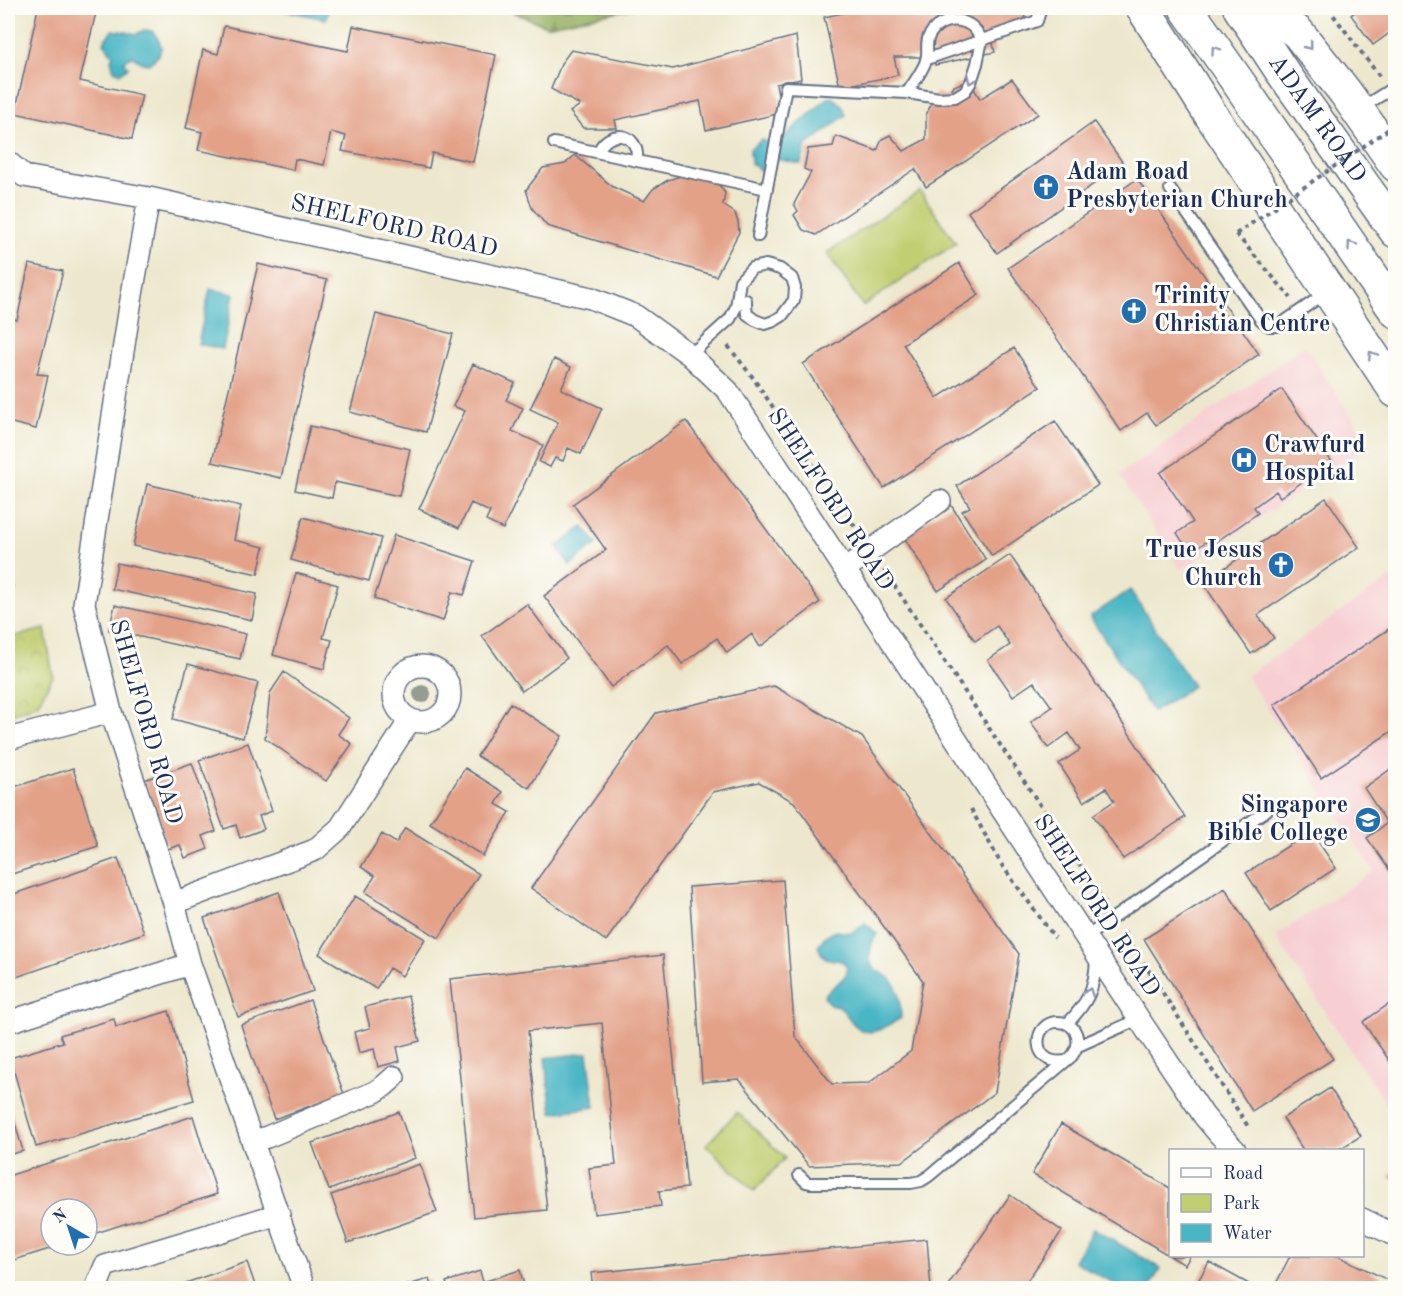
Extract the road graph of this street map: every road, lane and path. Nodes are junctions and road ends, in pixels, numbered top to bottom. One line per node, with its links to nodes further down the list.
1 (1041, 8): 7 (lane)
2 (1143, 8): 24 (highway)
3 (1186, 8): 26 (highway, ADAM ROAD, one-way to 3)
4 (1240, 8): 21 (highway, ADAM ROAD)
5 (1266, 8): 11 (highway, one-way to 11)
6 (1328, 8): 9 (path)
7 (982, 40): 8 (lane); 8 (lane); 10 (lane, one-way to 10)
8 (927, 59): 10 (lane)
9 (1392, 88): 11 (lane)
10 (907, 93): 18 (lane)
11 (1358, 110): 17 (highway)
12 (1395, 123): 23 (path, bridge)
13 (554, 142): 14 (lane)
14 (598, 152): 15 (lane); 15 (lane)
15 (637, 160): 18 (lane)
16 (8, 162): 20 (street, SHELFORD ROAD)
17 (1395, 165)
18 (767, 189): 22 (lane)
19 (1170, 189): 24 (lane)
20 (149, 198): 28 (street, SHELFORD ROAD); 33 (street, SHELFORD ROAD)
21 (1395, 231)
22 (758, 236)
23 (1283, 288)
24 (1329, 290): 29 (highway, one-way to 24)
25 (746, 300): 27 (lane)
26 (1390, 302)
27 (717, 331): 28 (lane); 31 (path)
28 (690, 355): 32 (street, SHELFORD ROAD)
29 (1395, 391)
30 (940, 501): 31 (street)
31 (871, 550): 32 (street); 38 (path)
32 (845, 569): 39 (street, SHELFORD ROAD)
33 (111, 712): 35 (street); 37 (street, SHELFORD ROAD)
34 (410, 720): 37 (street)
35 (8, 740)
36 (1267, 810): 38 (lane)
37 (174, 903): 40 (street, SHELFORD ROAD)
38 (1115, 918): 39 (lane); 47 (path)
39 (1091, 945): 41 (street, SHELFORD ROAD); 43 (lane, one-way to 39)
40 (190, 964): 42 (street); 48 (street, SHELFORD ROAD)
41 (1139, 1019): 44 (lane); 49 (street, SHELFORD ROAD)
42 (8, 1022)
43 (1067, 1024): 44 (lane); 45 (lane)
44 (1078, 1046): 45 (lane)
45 (1066, 1061): 50 (lane)
46 (394, 1077): 48 (street)
47 (1253, 1136)
48 (253, 1141): 51 (street, SHELFORD ROAD)
49 (1234, 1149)
50 (799, 1175)
51 (279, 1214): 54 (street); 55 (street, SHELFORD ROAD)
52 (1364, 1220): 53 (street)
53 (1395, 1236)
54 (96, 1288)
55 (304, 1288)

